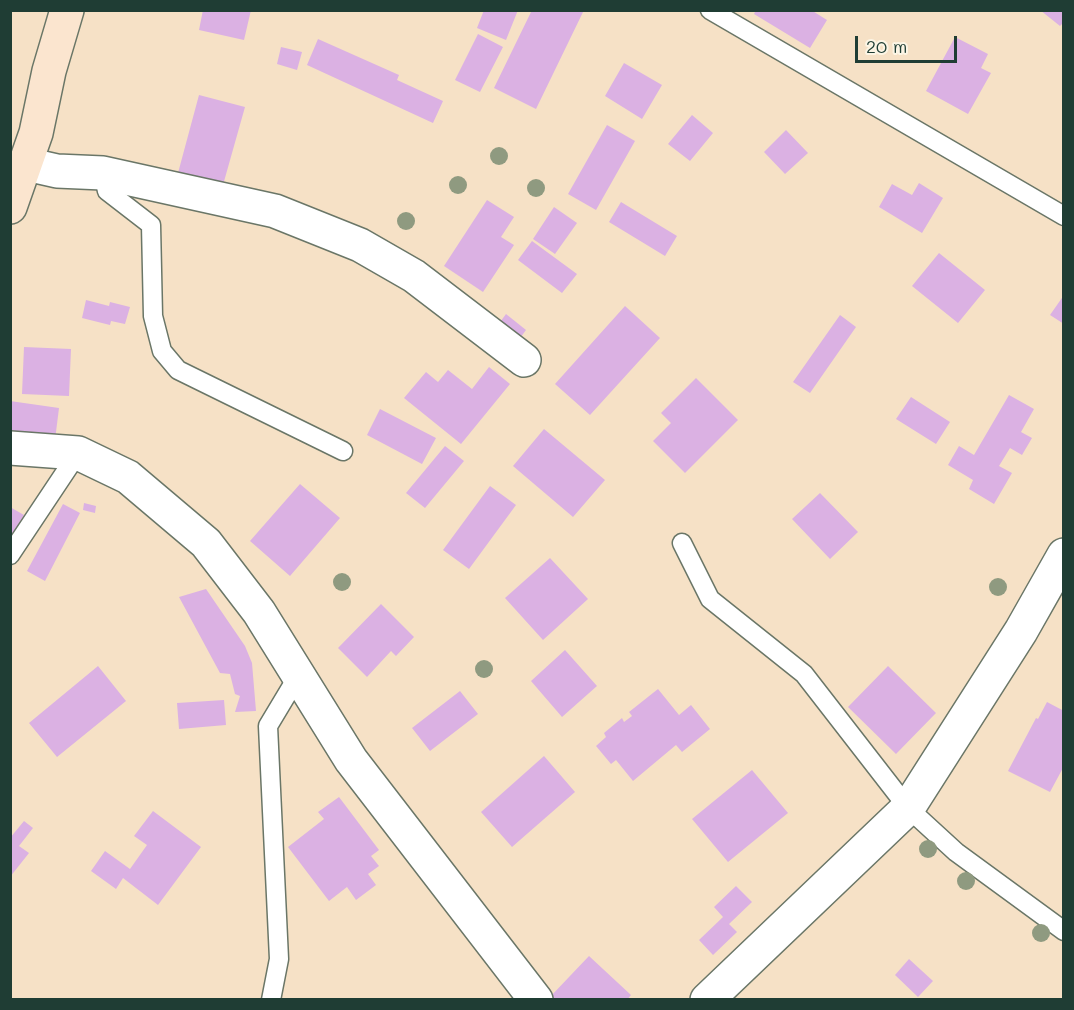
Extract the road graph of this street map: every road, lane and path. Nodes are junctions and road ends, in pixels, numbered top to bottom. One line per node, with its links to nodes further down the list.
1 (67, 10): 3 (main road)
2 (710, 10): 6 (lane)
3 (26, 164): 4 (street); 5 (main road)
4 (102, 174): 7 (street); 9 (lane)
5 (10, 207)
6 (1064, 216)
7 (524, 360)
8 (10, 448): 10 (street)
9 (343, 452)
10 (78, 453): 12 (lane); 14 (street)
11 (682, 543): 15 (lane)
12 (10, 555)
13 (1064, 555): 15 (street)
14 (298, 676): 18 (lane); 19 (street)
15 (908, 808): 16 (lane); 17 (street)
16 (1064, 931)
17 (718, 996)
18 (271, 999)
19 (536, 999)

